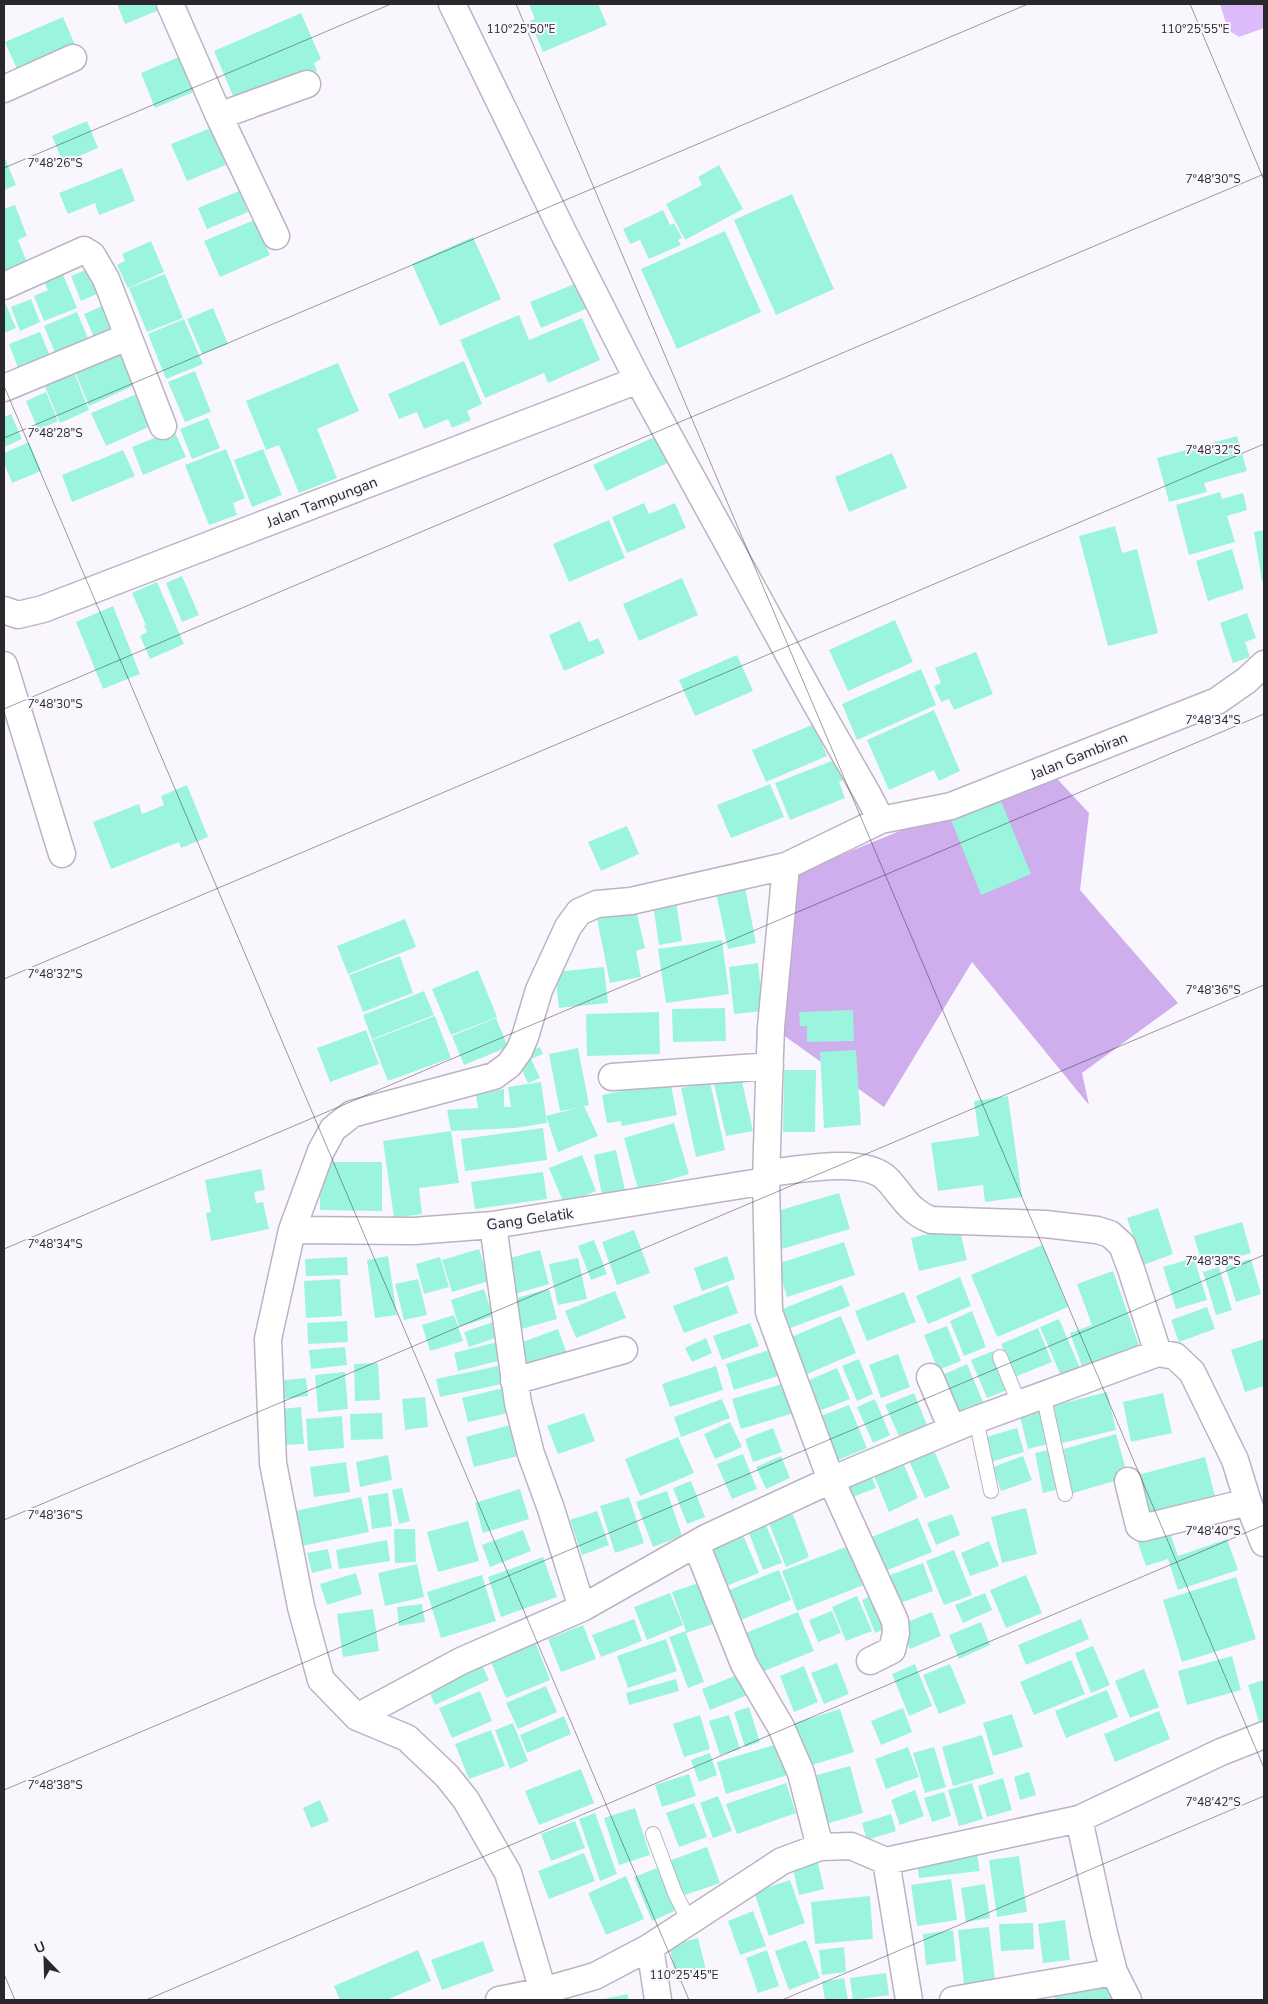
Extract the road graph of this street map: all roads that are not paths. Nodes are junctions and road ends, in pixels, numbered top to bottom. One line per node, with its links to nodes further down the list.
1 (452, 4): 10 (street)
2 (175, 6): 6 (street)
3 (73, 58): 5 (street)
4 (307, 84): 6 (street)
5 (4, 89)
6 (219, 116): 7 (street)
7 (276, 236)
8 (4, 286): 9 (street)
9 (127, 337): 11 (street); 12 (street)
10 (638, 380): 13 (street, Jalan Tampungan); 16 (street)
11 (4, 388)
12 (163, 426)
13 (4, 610)
14 (1264, 664): 16 (street, Jalan Gambiran)
15 (4, 665): 17 (street)
16 (881, 820): 18 (street, Jalan Gambiran)
17 (62, 854)
18 (786, 866): 19 (street); 23 (street, Jalan Gambiran)
19 (770, 1066): 20 (street); 21 (street)
20 (612, 1078)
21 (767, 1177): 22 (street, Gang Gelatik); 25 (street, Gang Gelatik); 33 (street)
22 (493, 1225): 23 (street, Gang Gelatik); 28 (street)
23 (292, 1230): 42 (street, Jalan Gambiran)
24 (624, 1350): 28 (street)
25 (1158, 1353): 29 (street); 37 (street)
26 (1000, 1357): 30 (lane)
27 (930, 1377): 32 (street)
28 (514, 1381): 40 (street)
29 (1043, 1394): 30 (street); 36 (lane)
30 (1019, 1403): 31 (street)
31 (976, 1419): 32 (street); 35 (lane)
32 (952, 1429): 33 (street)
33 (831, 1480): 38 (street); 41 (street)
34 (1128, 1481): 37 (street)
35 (991, 1491)
36 (1065, 1494)
37 (1248, 1502): 39 (street)
38 (696, 1544): 40 (street); 46 (street)
39 (1264, 1544)
40 (582, 1608): 42 (street)
41 (870, 1661)
42 (357, 1717): 51 (street)
43 (1264, 1735): 44 (street)
44 (1079, 1819): 47 (street); 50 (street)
45 (653, 1834): 48 (lane)
46 (820, 1847): 47 (street); 48 (street)
47 (886, 1861): 54 (street)
48 (689, 1921): 49 (street)
49 (650, 1946): 51 (street); 53 (street)
50 (1114, 1972): 55 (street); 56 (street)
51 (544, 1996): 52 (street)
52 (499, 2000)
53 (658, 2000)
54 (909, 2000)
55 (953, 2000)
56 (1128, 2000)

